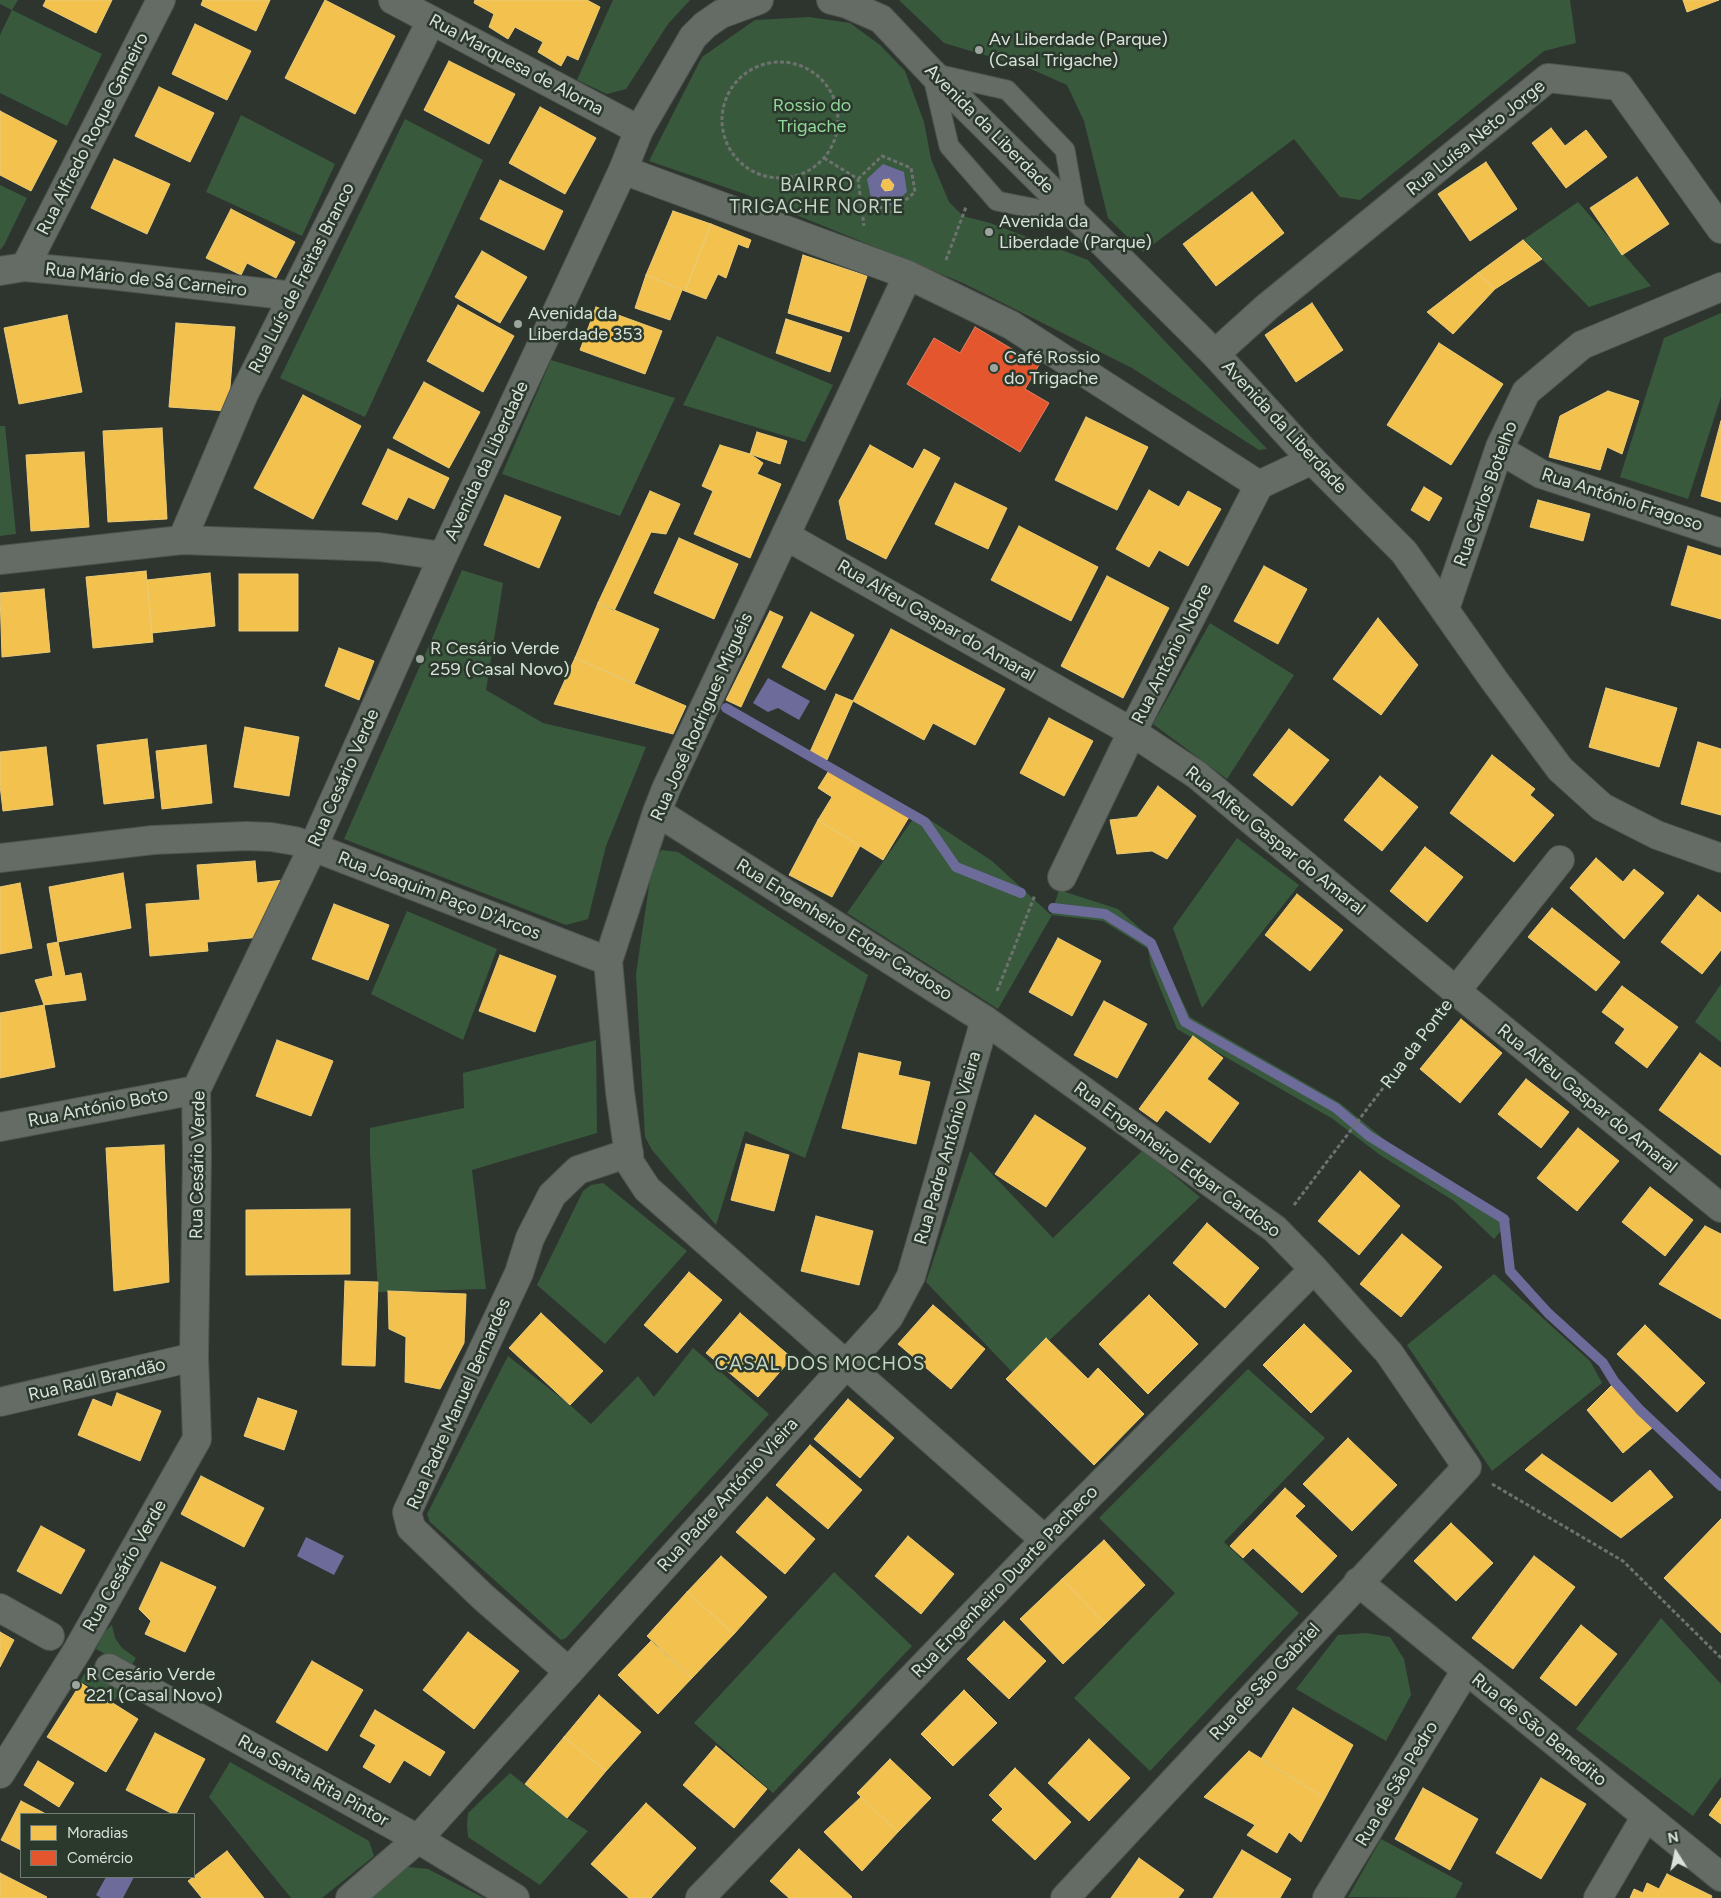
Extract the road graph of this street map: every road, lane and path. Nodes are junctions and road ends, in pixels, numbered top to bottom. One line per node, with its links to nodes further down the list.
1 (161, 0): 16 (street, Rua Alfredo Roque Gameiro)
2 (393, 0): 5 (street, Rua Marquesa de Alorna)
3 (759, 0): 7 (street, Avenida da Liberdade)
4 (831, 0): 6 (street, Avenida da Liberdade)
5 (431, 21): 7 (street, Rua Marquesa de Alorna); 20 (street, Rua Luís de Freitas Branco)
6 (932, 73): 10 (lane); 13 (street, Avenida da Liberdade); 13 (lane)
7 (639, 130): 9 (street, Avenida da Liberdade)
8 (824, 158): 8 (path); 11 (path)
9 (623, 170): 15 (street); 28 (street, Avenida da Liberdade)
10 (977, 178): 13 (lane); 19 (path)
11 (858, 179): 12 (path); 12 (path)
12 (862, 200): 15 (path)
13 (1077, 217): 21 (street, Avenida da Liberdade)
14 (1721, 229): 21 (street, Rua Luísa Neto Jorge)
15 (863, 258): 17 (street)
16 (12, 269): 20 (street, Rua Mário de Sá Carneiro)
17 (908, 275): 19 (street); 26 (street, Rua José Rodrigues Miguéis)
18 (1721, 287): 22 (street, Rua Carlos Botelho)
19 (934, 288): 24 (street)
20 (293, 296): 27 (street, Rua Luís de Freitas Branco)
21 (1215, 354): 23 (street, Avenida da Liberdade)
22 (1500, 447): 25 (street, Rua António Fragoso); 30 (street, Rua Carlos Botelho)
23 (1312, 460): 24 (street); 30 (street, Avenida da Liberdade)
24 (1259, 485): 31 (street, Rua António Nobre)
25 (1721, 533)
26 (786, 536): 31 (street, Rua Alfeu Gaspar do Amaral); 32 (street, Rua José Rodrigues Miguéis)
27 (182, 540): 28 (street, Avenida da Liberdade); 29 (street, Avenida da Liberdade)
28 (443, 556): 33 (street, Rua Cesário Verde)
29 (0, 560)
30 (1445, 610): 35 (street, Avenida da Liberdade)
31 (1132, 732): 37 (street, Rua António Nobre); 39 (street, Rua Alfeu Gaspar do Amaral)
32 (657, 812): 38 (street, Rua José Rodrigues Miguéis); 40 (street, Rua Engenheiro Edgar Cardoso)
33 (313, 847): 34 (street, Rua Joaquim Paço D'Arcos); 38 (street, Rua Joaquim Paço D'Arcos); 41 (street, Rua Cesário Verde)
34 (0, 858)
35 (1721, 858)
36 (1560, 860): 39 (street, Rua da Ponte)
37 (1062, 877): 40 (path)
38 (608, 961): 43 (street, Rua José Rodrigues Miguéis)
39 (1456, 992): 44 (street, Rua Alfeu Gaspar do Amaral); 45 (path, Rua da Ponte)
40 (985, 1020): 45 (street, Rua Engenheiro Edgar Cardoso); 48 (street, Rua Padre António Vieira)
41 (196, 1090): 42 (street, Rua António Boto); 47 (street, Rua Cesário Verde)
42 (0, 1127)
43 (629, 1152): 48 (street, Rua José Rodrigues Miguéis); 58 (street, Rua Padre Manuel Bernardes)
44 (1721, 1208)
45 (1275, 1229): 46 (street, Rua Engenheiro Edgar Cardoso)
46 (1314, 1269): 50 (street, Rua Engenheiro Edgar Cardoso); 51 (street, Rua Engenheiro Duarte Pacheco)
47 (194, 1357): 49 (street, Rua Raúl Brandão); 54 (street, Rua Cesário Verde)
48 (846, 1364): 51 (street, Rua José Rodrigues Miguéis); 58 (street, Rua Padre António Vieira)
49 (0, 1402)
50 (1466, 1467): 52 (street, Rua de São Gabriel); 55 (path)
51 (1045, 1540): 65 (street, Rua Engenheiro Duarte Pacheco)
52 (1358, 1582): 57 (street, Rua de São Benedito); 66 (street, Rua de São Gabriel)
53 (0, 1608): 54 (street)
54 (69, 1647): 59 (street, Rua Cesário Verde)
55 (1721, 1658)
56 (109, 1668): 61 (street, Rua Santa Rita Pintor)
57 (1466, 1670): 60 (street, Rua de São Benedito); 67 (street, Rua de São Pedro)
58 (569, 1672): 61 (street, Rua Padre António Vieira)
59 (0, 1774)
60 (1646, 1816): 62 (street, Rua de São Benedito); 68 (street)
61 (418, 1839): 63 (street, Rua Padre António Vieira); 64 (street, Rua Santa Rita Pintor)
62 (1721, 1877)
63 (350, 1898)
64 (515, 1898)
65 (700, 1898)
66 (1065, 1898)
67 (1328, 1898)
68 (1598, 1898)

